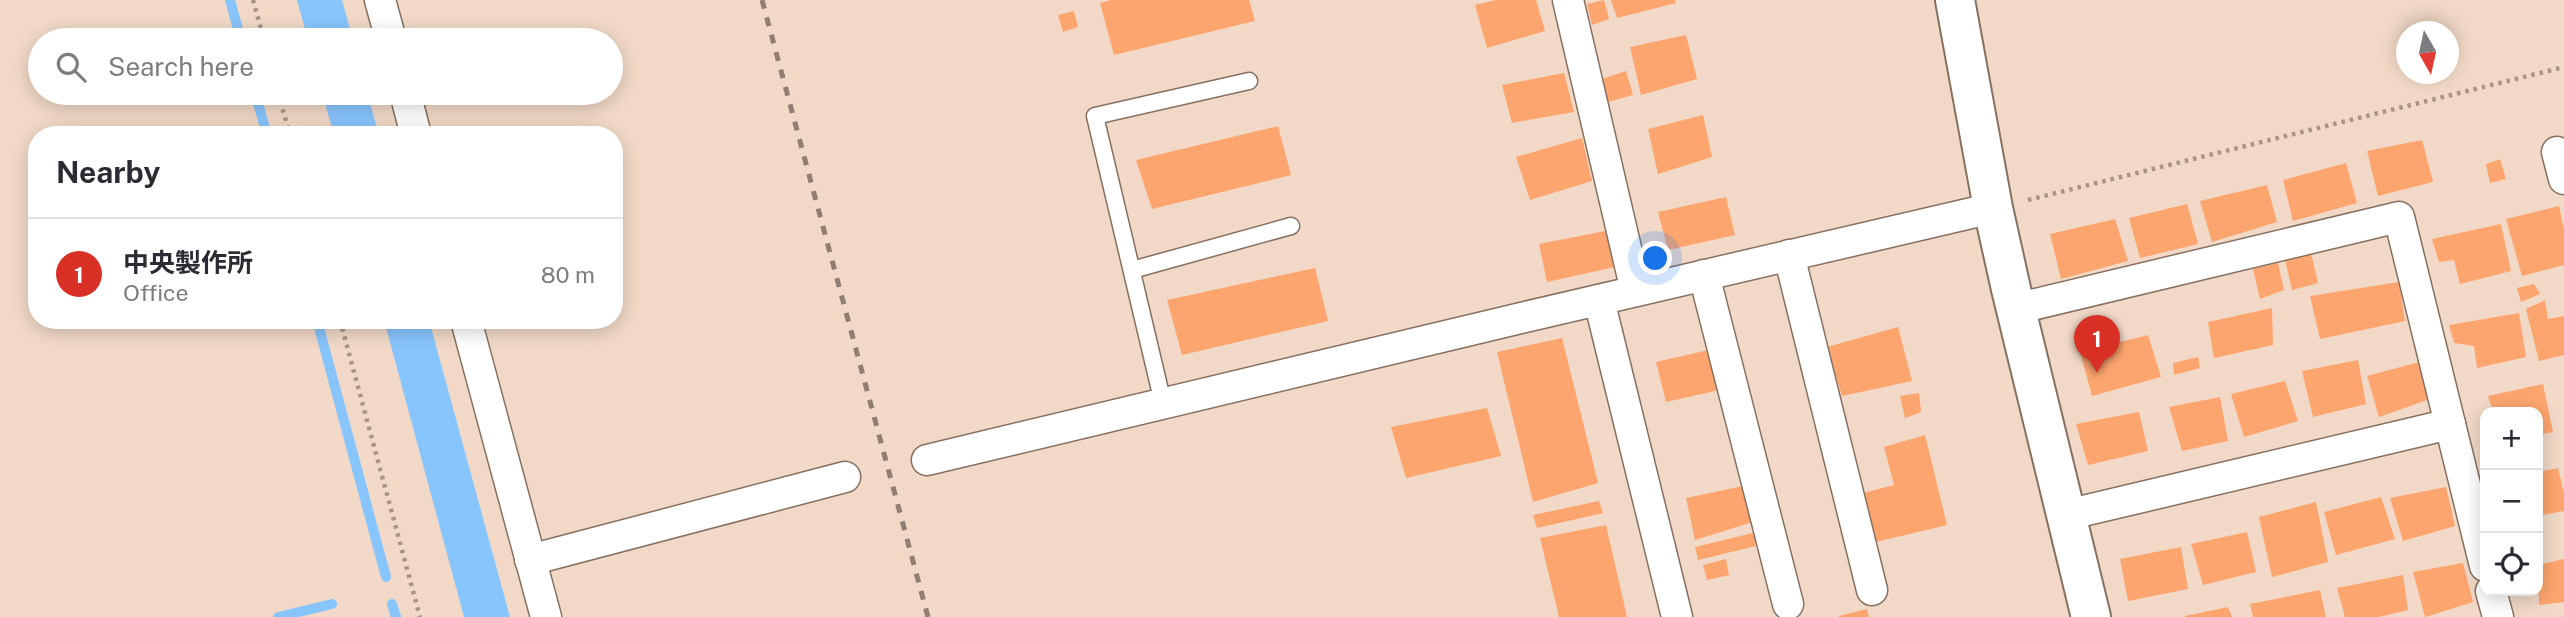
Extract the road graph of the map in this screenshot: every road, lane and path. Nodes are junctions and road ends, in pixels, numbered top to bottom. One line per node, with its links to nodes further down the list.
1 (253, 0): 5 (path)
2 (380, 0): 6 (street)
3 (1568, 0): 18 (street)
4 (1955, 0): 13 (street)
5 (261, 28)
6 (388, 28)
7 (2564, 67): 13 (path)
8 (1249, 81): 16 (lane)
9 (281, 105): 11 (path)
10 (408, 105): 12 (street)
11 (287, 126)
12 (414, 126)
13 (1993, 208): 15 (street); 20 (street)
14 (1291, 226): 16 (lane)
15 (1789, 255): 17 (street); 30 (street)
16 (1132, 270): 23 (lane)
17 (1704, 275): 18 (street); 32 (street)
18 (1636, 291): 19 (street)
19 (1599, 300): 23 (street); 35 (street)
20 (2015, 309): 24 (street); 27 (street)
21 (342, 329): 33 (path)
22 (468, 329): 29 (street)
23 (1163, 403): 25 (street)
24 (2450, 424): 27 (street); 28 (street)
25 (927, 460)
26 (845, 477): 29 (street)
27 (2066, 515): 36 (street)
28 (2480, 546)
29 (530, 559): 34 (street)
30 (1872, 590)
31 (2492, 596): 37 (street)
32 (1788, 604)
33 (420, 617)
34 (546, 617)
35 (1677, 617)
36 (2091, 617)
37 (2498, 617)

